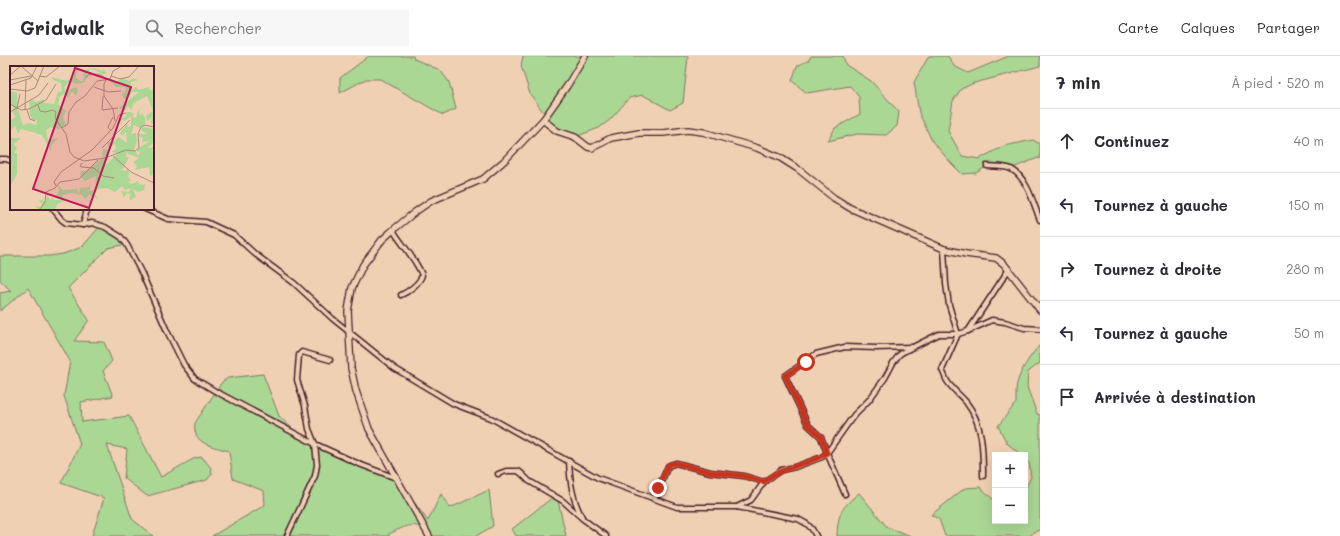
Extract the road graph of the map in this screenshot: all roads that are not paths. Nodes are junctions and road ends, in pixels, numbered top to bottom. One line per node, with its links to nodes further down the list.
1 (585, 56): 2 (street)
2 (543, 120): 11 (street); 12 (street)
3 (0, 159): 4 (street)
4 (10, 160)
5 (987, 166): 9 (street)
6 (55, 210): 10 (street)
7 (87, 210): 10 (street)
8 (147, 210): 18 (street)
9 (1040, 220)
10 (83, 225): 22 (street)
11 (393, 230): 14 (street); 18 (street)
12 (944, 249): 13 (street); 19 (street)
13 (1008, 269): 15 (street); 17 (street)
14 (401, 295)
15 (1040, 310)
16 (1040, 329): 17 (street)
17 (968, 331): 19 (street)
18 (349, 332): 24 (street); 27 (street)
19 (958, 334): 20 (street); 26 (street)
20 (912, 347): 23 (street); 23 (street)
21 (330, 360): 22 (street)
22 (315, 444): 27 (street); 33 (street)
23 (827, 453): 28 (street); 29 (street)
24 (569, 461): 30 (street); 32 (street)
25 (498, 474): 32 (street)
26 (982, 476)
27 (396, 478): 34 (street)
28 (764, 482): 30 (street); 31 (street)
29 (845, 494)
30 (654, 499): 31 (street)
31 (737, 508): 36 (street)
32 (583, 519): 35 (street)
33 (287, 536)
34 (429, 536)
35 (606, 536)
36 (816, 536)

